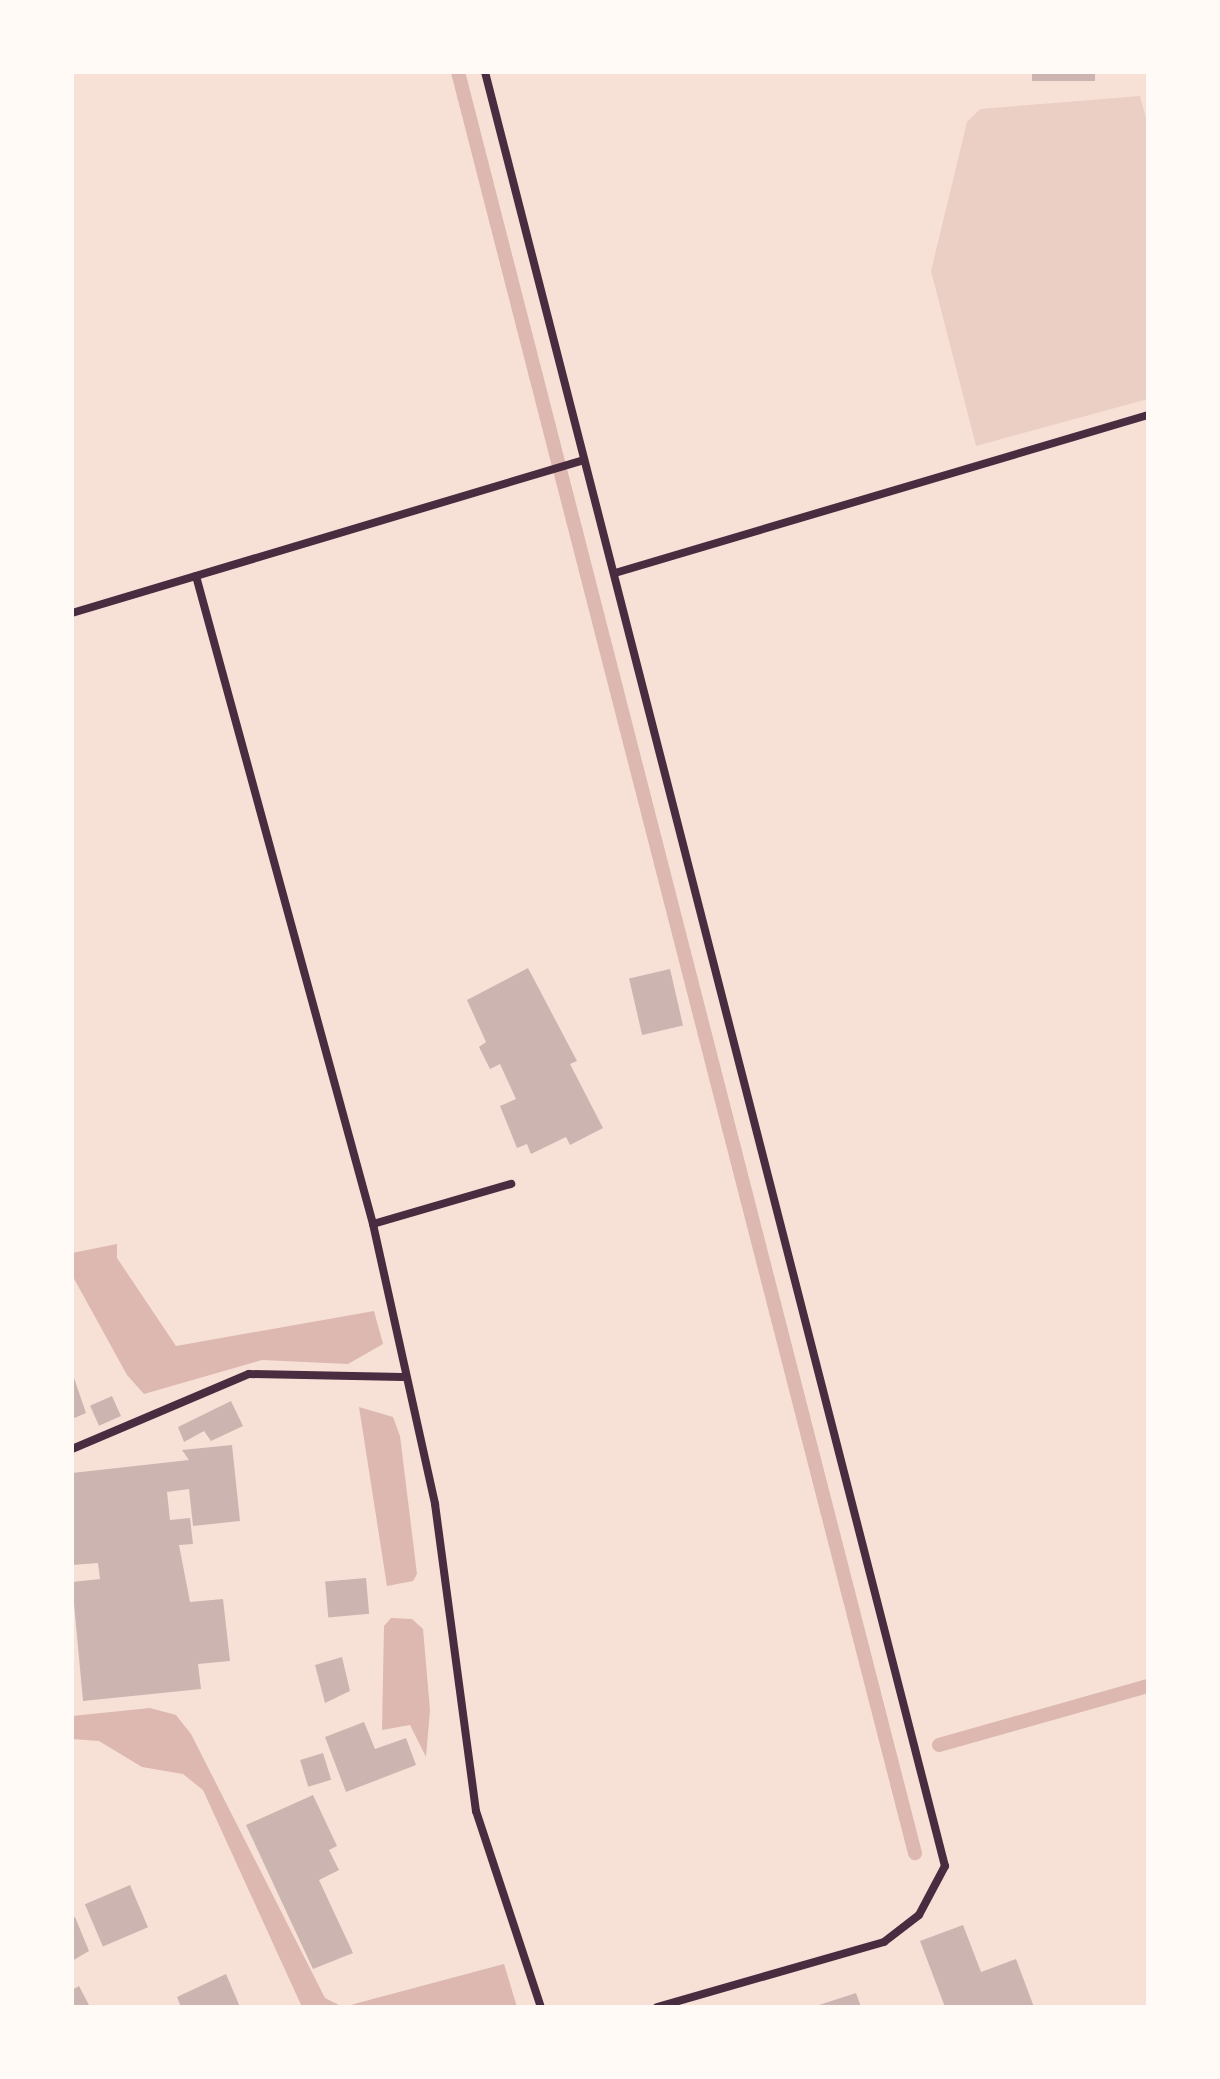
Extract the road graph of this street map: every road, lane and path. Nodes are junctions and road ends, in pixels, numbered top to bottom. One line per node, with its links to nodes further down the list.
1 (485, 72): 3 (street)
2 (1148, 415): 4 (street)
3 (584, 460): 4 (street); 5 (street)
4 (615, 573): 12 (street)
5 (196, 576): 6 (street); 8 (street)
6 (72, 613)
7 (511, 1184): 8 (street)
8 (373, 1224): 9 (street)
9 (403, 1377): 10 (street); 11 (street)
10 (72, 1449)
11 (541, 2007)
12 (657, 2007)

